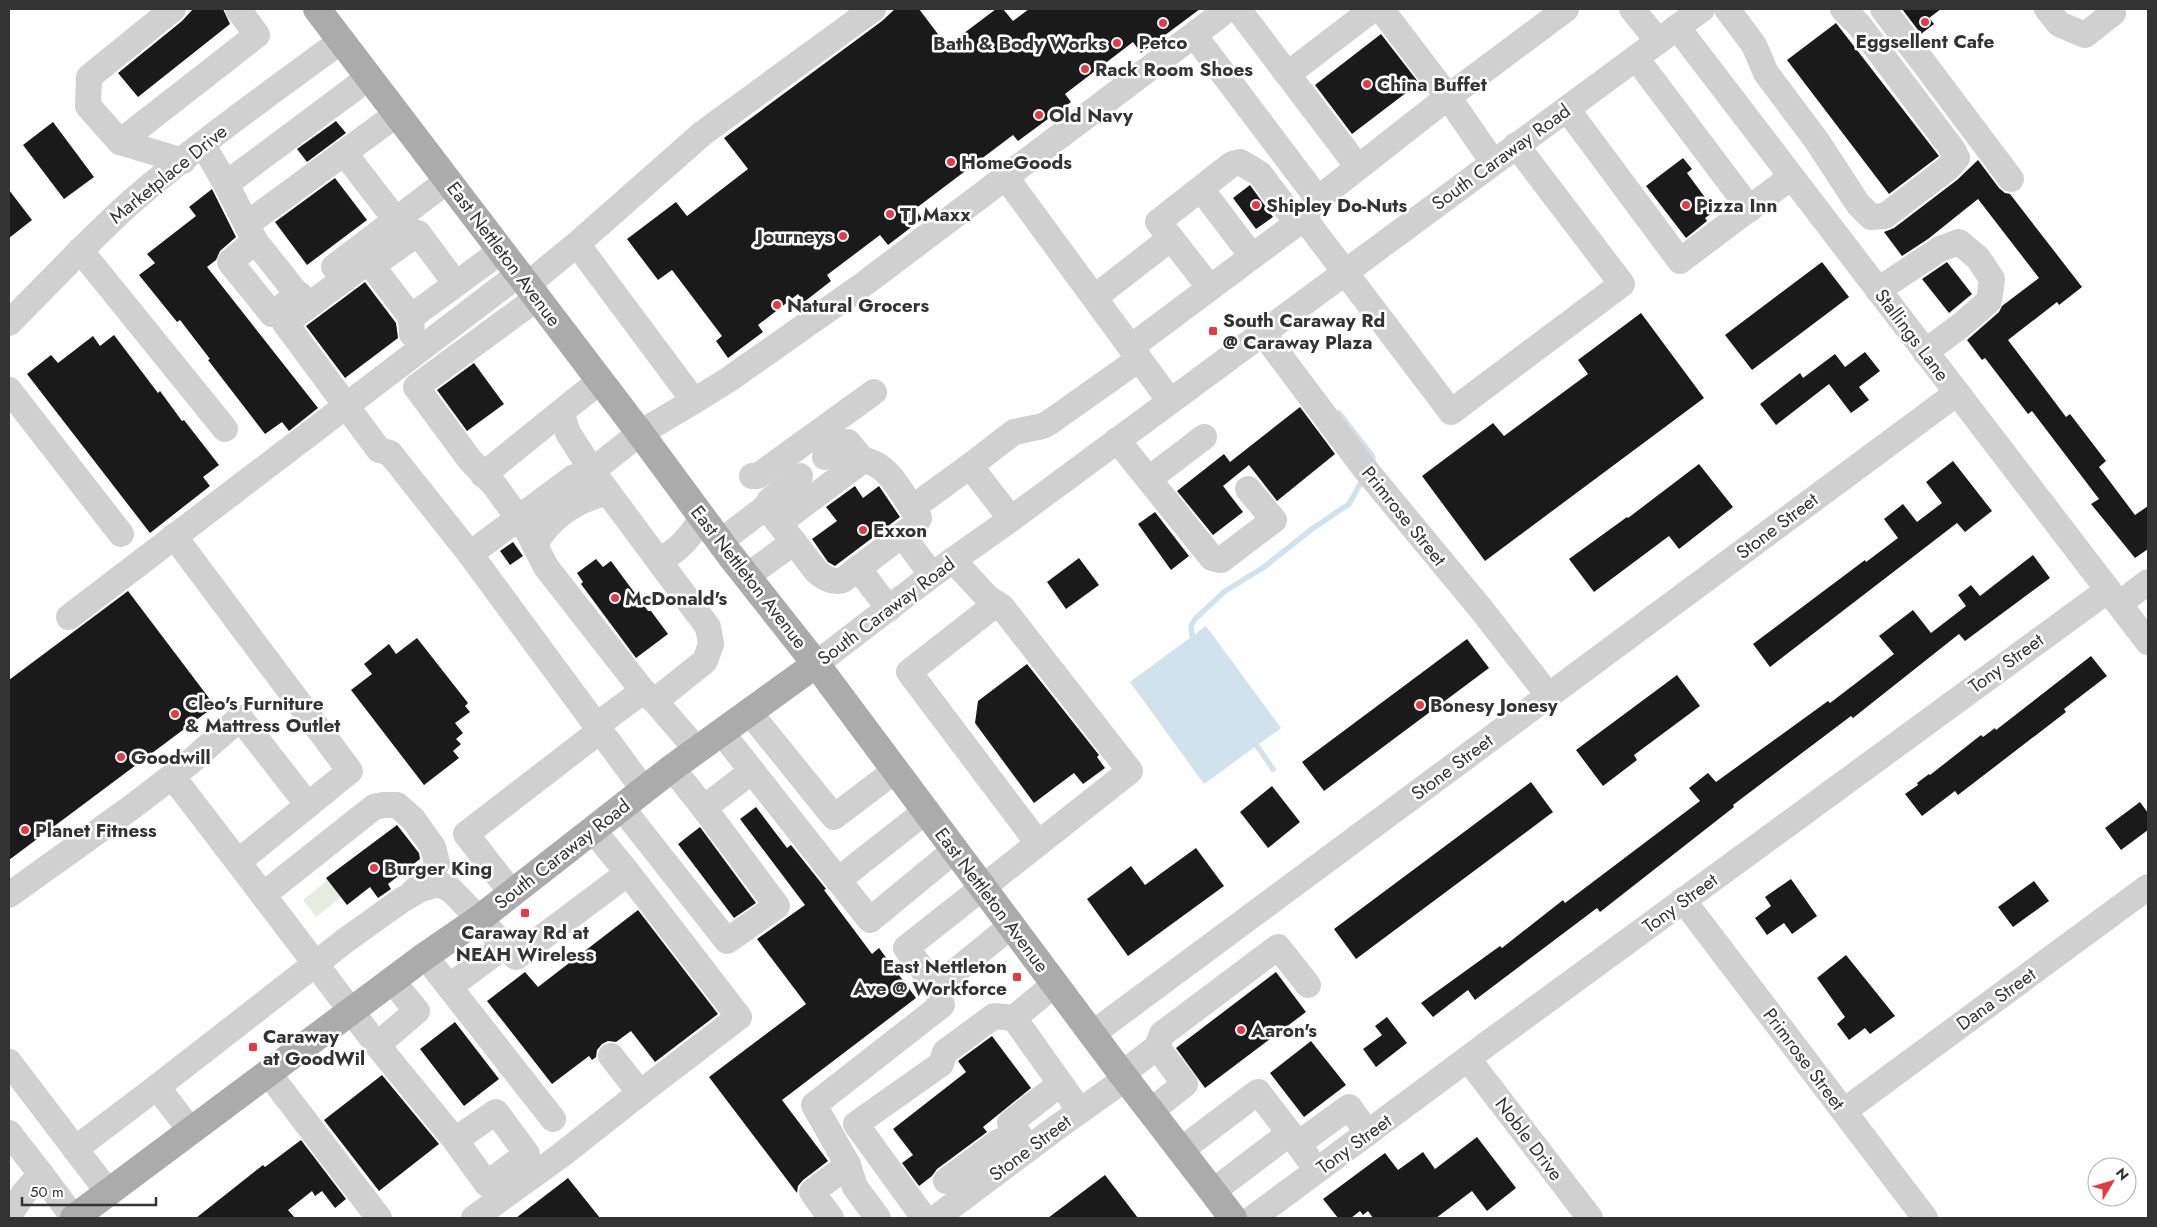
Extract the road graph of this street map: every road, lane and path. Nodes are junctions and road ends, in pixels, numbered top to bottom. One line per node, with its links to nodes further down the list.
1 (173, 9): 26 (street)
2 (238, 9): 26 (street)
3 (317, 9): 19 (main road, East Nettleton Avenue)
4 (874, 9): 46 (street)
5 (1228, 9): 18 (street)
6 (1238, 9): 21 (street)
7 (1373, 9): 21 (street)
8 (1381, 9): 23 (street)
9 (1566, 9): 23 (street)
10 (1632, 9): 17 (street, Stallings Lane)
11 (1702, 9): 17 (street, South Caraway Road)
12 (1727, 9): 41 (street)
13 (1843, 9): 41 (street)
14 (1884, 9): 35 (street)
15 (2047, 9): 16 (street)
16 (2112, 11)
17 (1667, 34): 20 (street, South Caraway Road); 34 (street, Stallings Lane)
18 (1194, 35): 33 (street); 40 (street)
19 (341, 41): 22 (main road, East Nettleton Avenue); 27 (street, Marketplace Drive)
20 (1636, 58): 24 (street, South Caraway Road); 39 (street)
21 (1288, 74): 32 (street)
22 (368, 78): 25 (main road, East Nettleton Avenue); 37 (street)
23 (1448, 97): 30 (street); 32 (street)
24 (1566, 109): 28 (street, South Caraway Road); 39 (street)
25 (397, 114): 36 (main road, East Nettleton Avenue); 43 (street)
26 (120, 142): 29 (street)
27 (203, 145): 29 (street, Marketplace Drive); 37 (street)
28 (1516, 146): 30 (street, South Caraway Road); 51 (street)
29 (182, 162): 47 (street, Marketplace Drive)
30 (1493, 162): 51 (street, South Caraway Road)
31 (352, 163): 42 (street)
32 (1358, 167): 40 (street)
33 (1005, 176): 56 (street); 67 (street)
34 (1791, 177): 39 (street); 45 (street, Stallings Lane)
35 (2010, 179)
36 (447, 181): 42 (street); 48 (main road, East Nettleton Avenue)
37 (226, 184): 43 (street)
38 (1201, 189): 40 (street); 44 (street); 49 (street)
39 (1750, 208)
40 (1306, 213): 49 (street); 51 (street)
41 (1871, 217): 45 (street)
42 (396, 220): 43 (street)
43 (251, 233)
44 (1171, 238): 54 (street); 56 (street)
45 (1840, 241): 55 (street, Stallings Lane)
46 (577, 244): 53 (street); 67 (street)
47 (80, 250): 58 (street, Marketplace Drive); 70 (street)
48 (501, 251): 52 (street); 53 (main road, East Nettleton Avenue)
49 (1252, 256): 54 (street)
50 (372, 266): 52 (street); 57 (street); 66 (street)
51 (1345, 272): 59 (street, South Caraway Road)
52 (456, 284): 57 (street)
53 (528, 286): 62 (main road, East Nettleton Avenue); 66 (street); 78 (street)
54 (1210, 288): 61 (street)
55 (1878, 290): 60 (street, Stallings Lane); 60 (street)
56 (1094, 297): 61 (street)
57 (411, 317): 66 (street)
58 (9, 323)
59 (1262, 332): 68 (street, South Caraway Road); 107 (street, Primrose Street)
60 (1925, 352): 65 (street, Stallings Lane)
61 (1135, 353): 68 (street); 76 (street)
62 (600, 381): 69 (street); 71 (main road, East Nettleton Avenue)
63 (9, 390): 89 (street)
64 (874, 392): 79 (street)
65 (1957, 394): 100 (street, Stallings Lane); 107 (street, Stone Street)
66 (341, 398): 91 (street); 94 (street)
67 (694, 401): 71 (street)
68 (1170, 401): 73 (street, South Caraway Road)
69 (561, 412): 77 (street); 78 (street)
70 (225, 429)
71 (640, 433): 77 (street); 85 (main road, East Nettleton Avenue)
72 (1204, 437): 81 (street)
73 (1117, 440): 81 (street); 87 (street, South Caraway Road)
74 (825, 457): 75 (street)
75 (863, 460): 84 (street); 88 (street)
76 (970, 466): 84 (street); 87 (street)
77 (592, 471): 83 (street); 86 (street)
78 (483, 475): 86 (street)
79 (752, 476)
80 (800, 476): 88 (street)
81 (1149, 479): 82 (street)
82 (1248, 489)
83 (608, 493): 93 (street); 95 (street)
84 (912, 508): 90 (street)
85 (702, 518): 92 (main road, East Nettleton Avenue); 95 (street)
86 (519, 519): 93 (street); 94 (street)
87 (1011, 519): 97 (street, South Caraway Road)
88 (779, 524): 92 (street); 96 (street); 98 (street)
89 (121, 534)
90 (902, 535): 96 (street); 97 (street)
91 (174, 536): 103 (street); 117 (street)
92 (720, 542): 98 (main road, East Nettleton Avenue)
93 (535, 546): 106 (street)
94 (470, 554): 109 (street)
95 (658, 559): 106 (street)
96 (858, 568): 102 (street)
97 (942, 568): 101 (street); 102 (street, South Caraway Road)
98 (747, 576): 105 (main road, East Nettleton Avenue)
99 (2148, 582): 100 (street, Tony Street)
100 (2113, 597): 104 (street, Stallings Lane); 133 (street, Tony Street)
101 (996, 604): 122 (street); 122 (street)
102 (889, 608): 105 (street, South Caraway Road)
103 (69, 616)
104 (2148, 642)
105 (816, 664): 108 (main road, South Caraway Road); 113 (main road, East Nettleton Avenue)
106 (649, 696): 109 (street); 111 (street)
107 (1549, 696): 134 (street, Stone Street)
108 (750, 713): 110 (main road, South Caraway Road); 113 (street)
109 (599, 727): 116 (street); 129 (street)
110 (722, 733): 111 (main road, South Caraway Road); 114 (street)
111 (697, 750): 112 (main road, South Caraway Road)
112 (672, 768): 116 (main road, South Caraway Road); 119 (street)
113 (896, 770): 120 (main road, East Nettleton Avenue)
114 (752, 771): 119 (street); 126 (street)
115 (172, 776): 117 (street); 124 (street); 130 (street)
116 (644, 790): 118 (main road, South Caraway Road)
117 (308, 805): 124 (street)
118 (622, 808): 121 (main road, South Caraway Road); 137 (street)
119 (704, 808): 137 (street)
120 (926, 811): 123 (main road, East Nettleton Avenue); 126 (street)
121 (593, 830): 125 (street); 129 (main road, South Caraway Road)
122 (1038, 843): 127 (street)
123 (955, 850): 126 (street); 127 (main road, East Nettleton Avenue)
124 (238, 862): 131 (street)
125 (628, 873): 135 (street); 141 (street)
126 (838, 880)
127 (982, 886): 136 (main road, East Nettleton Avenue); 147 (street)
128 (2148, 887): 164 (street, Dana Street)
129 (511, 892): 135 (main road, South Caraway Road)
130 (9, 895)
131 (263, 895): 132 (street); 142 (street)
132 (402, 900): 135 (street); 142 (street)
133 (1683, 900): 154 (street, Tony Street); 164 (street, Primrose Street)
134 (1254, 915): 138 (street); 150 (street, Stone Street)
135 (479, 919): 140 (main road, South Caraway Road)
136 (1011, 926): 144 (main road, East Nettleton Avenue); 147 (street)
137 (727, 941): 141 (street)
138 (1278, 947): 145 (street); 152 (street, Stone Street)
139 (492, 955): 146 (street)
140 (425, 956): 143 (main road, South Caraway Road); 146 (street)
141 (697, 963): 160 (street)
142 (316, 964): 148 (street); 159 (street)
143 (392, 981): 148 (main road, South Caraway Road); 151 (street)
144 (1055, 984): 149 (street); 150 (main road, East Nettleton Avenue)
145 (1308, 986)
146 (450, 987): 165 (street)
147 (936, 987): 174 (street)
148 (351, 1011): 151 (street); 156 (main road, South Caraway Road)
149 (1014, 1018): 158 (street); 187 (street)
150 (1092, 1034): 157 (main road, East Nettleton Avenue)
151 (377, 1045): 170 (street)
152 (1157, 1047): 157 (street, Stone Street); 163 (street)
153 (611, 1056): 160 (street)
154 (1468, 1059): 167 (street, Tony Street); 191 (street, Noble Drive)
155 (9, 1062): 161 (street)
156 (269, 1074): 166 (main road, South Caraway Road); 183 (street)
157 (1124, 1076): 162 (street, Stone Street); 163 (main road, East Nettleton Avenue)
158 (1060, 1084): 162 (street); 171 (street)
159 (157, 1087): 166 (street); 172 (street)
160 (640, 1092): 177 (street)
161 (45, 1110): 168 (street); 172 (street)
162 (1080, 1111): 171 (street, Stone Street)
163 (1150, 1111): 173 (main road, East Nettleton Avenue)
164 (1844, 1112): 192 (street, Primrose Street)
165 (554, 1120)
166 (191, 1131): 179 (main road, South Caraway Road)
167 (1368, 1133): 169 (street); 175 (street, Tony Street)
168 (10, 1134): 176 (street)
169 (1294, 1139): 173 (street); 175 (street); 180 (street)
170 (455, 1140): 177 (street); 177 (street)
171 (1015, 1144): 178 (street); 188 (street, Stone Street)
172 (75, 1149): 179 (street)
173 (1181, 1150): 180 (main road, East Nettleton Avenue)
174 (848, 1165): 185 (street); 186 (street)
175 (1318, 1170): 190 (street, Tony Street)
176 (41, 1174): 181 (street); 182 (street)
177 (516, 1175): 184 (street)
178 (946, 1181)
179 (108, 1192): 182 (main road, South Caraway Road)
180 (1212, 1192): 189 (main road, East Nettleton Avenue)
181 (10, 1217)
182 (74, 1218)
183 (379, 1218)
184 (474, 1218)
185 (831, 1218)
186 (878, 1218)
187 (924, 1218)
188 (936, 1218)
189 (1233, 1218)
190 (1253, 1218)
191 (1590, 1218)
192 (1925, 1218)

